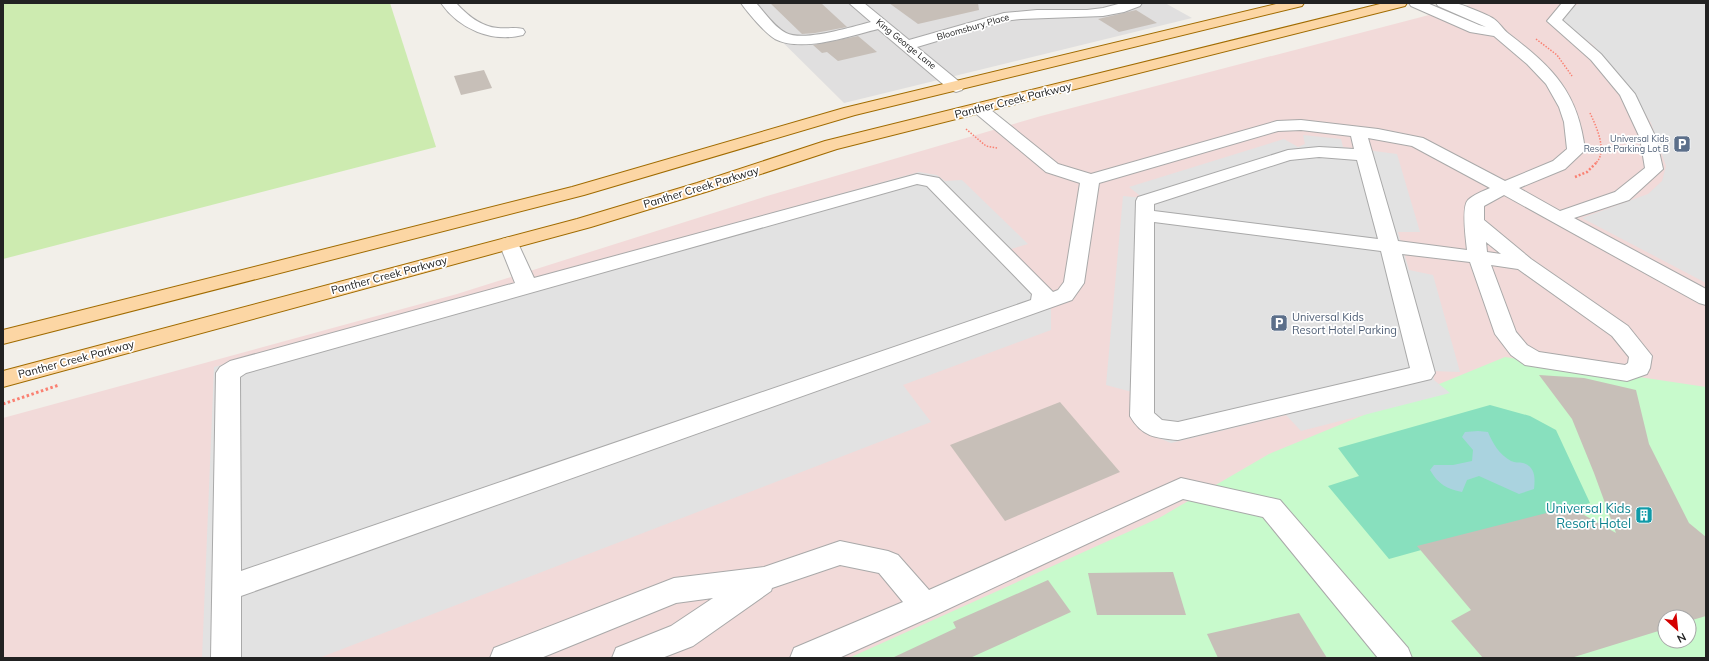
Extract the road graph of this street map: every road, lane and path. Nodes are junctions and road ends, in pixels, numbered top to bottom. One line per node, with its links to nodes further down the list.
1 (448, 3): 11 (street)
2 (748, 3): 10 (street)
3 (1135, 3): 14 (street, Bloomsbury Place)
4 (1297, 3): 16 (main road)
5 (1400, 3): 17 (main road, Panther Creek Parkway)
6 (1416, 3): 12 (street)
7 (1443, 3): 12 (street)
8 (1569, 3): 27 (street)
9 (860, 4): 10 (street, King George Lane)
10 (882, 24): 14 (street, King George Lane)
11 (518, 32)
12 (1498, 33): 25 (street)
13 (1530, 36): 15 (path)
14 (907, 45): 16 (street, King George Lane)
15 (1572, 77)
16 (956, 87): 17 (main road); 36 (main road)
17 (980, 109): 24 (street); 29 (main road, Panther Creek Parkway)
18 (1590, 111): 23 (path)
19 (966, 129): 21 (path)
20 (1358, 132): 22 (street); 24 (street); 25 (street)
21 (1000, 148)
22 (1364, 155): 26 (street); 30 (street)
23 (1570, 179)
24 (1090, 180): 35 (street)
25 (1504, 188): 27 (street); 28 (street)
26 (1144, 215): 30 (street); 30 (street)
27 (1559, 218): 34 (street)
28 (1474, 222): 31 (street); 32 (street)
29 (509, 243): 33 (street); 37 (main road, Panther Creek Parkway)
30 (1390, 246): 31 (street)
31 (1478, 257): 32 (street); 32 (street)
32 (1524, 263)
33 (527, 287): 35 (street); 39 (street)
34 (1706, 298)
35 (1041, 304): 39 (street)
36 (3, 337)
37 (3, 379)
38 (764, 579): 40 (street); 42 (street); 43 (street)
39 (227, 588): 41 (street)
40 (925, 606): 44 (street); 45 (street)
41 (226, 658)
42 (505, 658)
43 (627, 658)
44 (805, 658)
45 (1397, 658)

